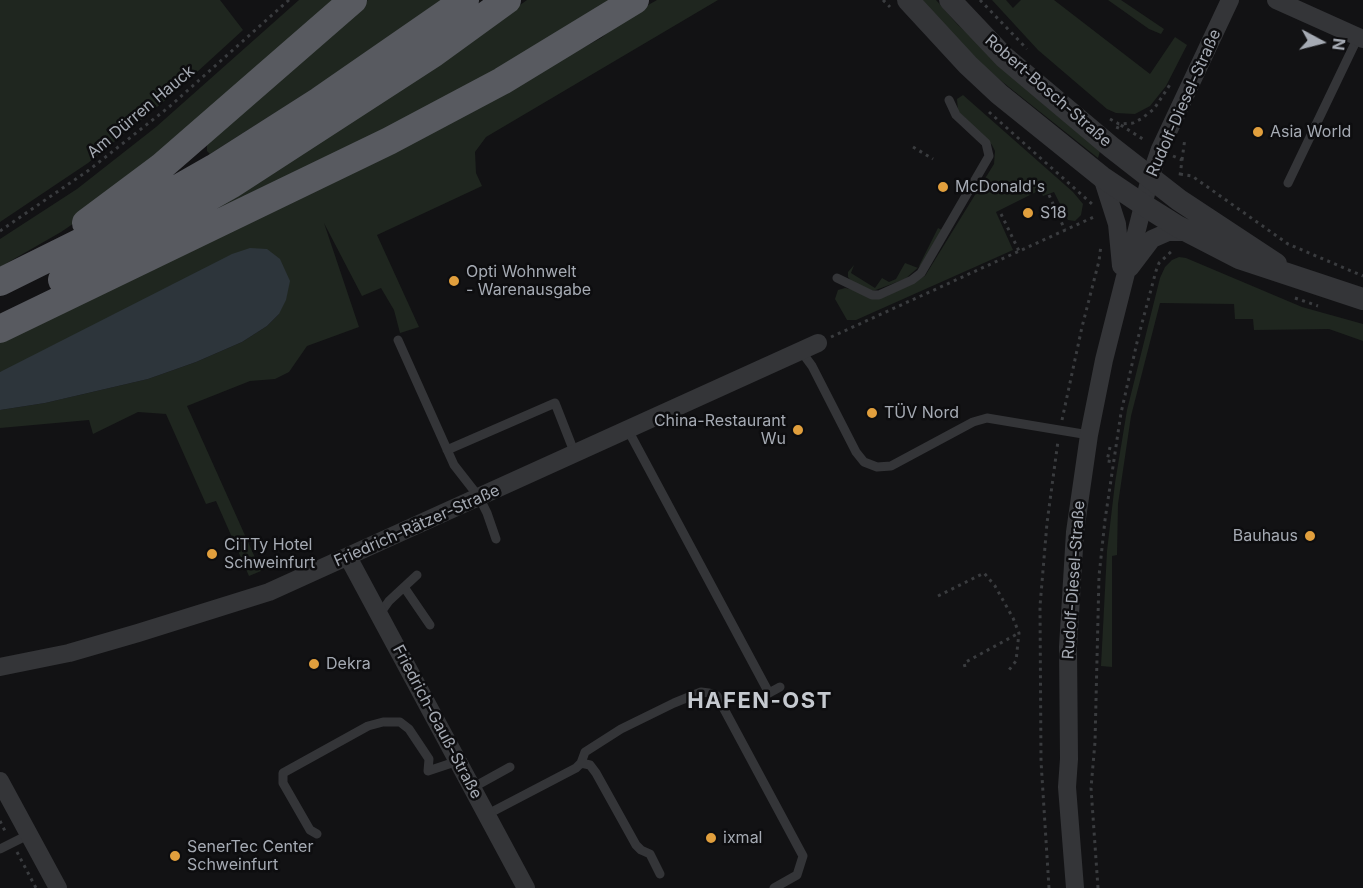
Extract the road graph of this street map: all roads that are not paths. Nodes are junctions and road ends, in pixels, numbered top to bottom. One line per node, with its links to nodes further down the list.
1 (353, 0): 16 (highway)
2 (465, 0): 16 (highway)
3 (507, 0): 22 (highway)
4 (635, 0): 23 (highway)
5 (908, 0): 11 (street, Robert-Bosch-Straße)
6 (950, 0): 12 (street, Robert-Bosch-Straße)
7 (1230, 0): 12 (street, Rudolf-Diesel-Straße)
8 (1276, 0): 9 (street)
9 (1360, 38): 13 (lane)
10 (948, 100): 18 (lane)
11 (1101, 177): 14 (street, Robert-Bosch-Straße); 20 (street)
12 (1150, 178): 14 (street, Rudolf-Diesel-Straße); 17 (street, Robert-Bosch-Straße)
13 (1288, 183)
14 (1142, 204): 15 (street, Robert-Bosch-Straße); 20 (street, Rudolf-Diesel-Straße)
15 (1189, 232): 17 (street, Robert-Bosch-Straße); 20 (street, Rudolf-Diesel-Straße)
16 (35, 264): 19 (highway)
17 (1291, 276): 21 (street, Robert-Bosch-Straße)
18 (837, 278)
19 (0, 282)
20 (1123, 283): 28 (street, Rudolf-Diesel-Straße)
21 (1363, 299)
22 (0, 314)
23 (0, 329)
24 (398, 340): 29 (lane)
25 (818, 343): 26 (street, Friedrich-Rätzer-Straße)
26 (801, 351): 27 (street, Friedrich-Rätzer-Straße); 28 (lane)
27 (627, 430): 30 (street, Friedrich-Rätzer-Straße); 39 (lane)
28 (1089, 435): 53 (street, Rudolf-Diesel-Straße)
29 (447, 450): 30 (lane); 31 (lane)
30 (575, 454): 31 (street, Friedrich-Rätzer-Straße)
31 (479, 497): 32 (lane); 33 (street, Friedrich-Rätzer-Straße)
32 (496, 539)
33 (348, 557): 36 (street, Friedrich-Gauß-Straße); 38 (street, Friedrich-Rätzer-Straße)
34 (417, 575): 35 (lane)
35 (404, 587): 36 (lane); 37 (lane)
36 (379, 615): 40 (street, Friedrich-Gauß-Straße)
37 (430, 624)
38 (0, 667)
39 (780, 687)
40 (458, 761): 43 (street, Friedrich-Gauß-Straße); 47 (lane)
41 (581, 762): 45 (lane); 49 (lane); 52 (lane)
42 (510, 767): 43 (lane)
43 (472, 788): 45 (street, Friedrich-Gauß-Straße)
44 (2, 791): 46 (street)
45 (486, 815): 51 (street, Friedrich-Gauß-Straße)
46 (30, 834): 48 (lane); 50 (street)
47 (317, 834)
48 (0, 849)
49 (660, 874)
50 (58, 888)
51 (526, 888)
52 (774, 888)
53 (1075, 888)

